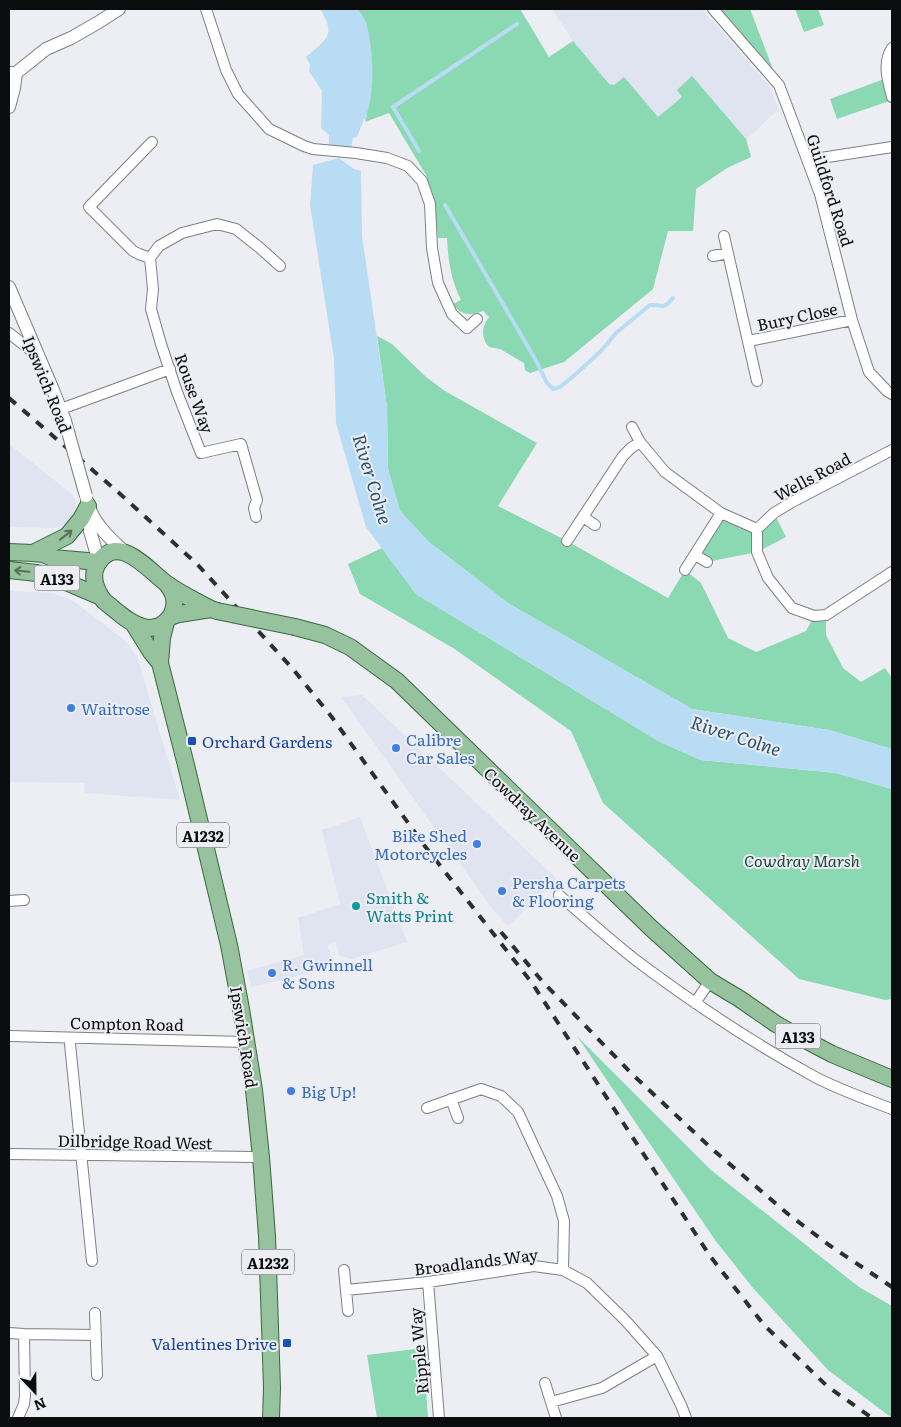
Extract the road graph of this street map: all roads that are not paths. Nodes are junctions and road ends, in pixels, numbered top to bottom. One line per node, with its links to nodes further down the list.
1 (119, 9): 5 (street)
2 (206, 9): 17 (street)
3 (715, 9): 10 (street, Guildford Road)
4 (892, 48): 6 (street)
5 (12, 73): 7 (street)
6 (892, 97)
7 (9, 107)
8 (152, 142): 14 (street)
9 (892, 147): 10 (street)
10 (808, 160): 18 (street, Guildford Road)
11 (724, 236): 12 (street, Bury Close)
12 (728, 252): 13 (street); 20 (street, Bury Close)
13 (713, 256)
14 (150, 258): 15 (street); 22 (street, Rouse Way)
15 (280, 266)
16 (9, 287): 21 (street, Ipswich Road)
17 (477, 319)
18 (852, 320): 20 (street, Bury Close); 24 (street, Guildford Road)
19 (9, 334): 21 (street)
20 (749, 341): 23 (street, Bury Close)
21 (38, 357): 25 (street, Ipswich Road)
22 (170, 369): 25 (street); 31 (street, Rouse Way)
23 (757, 381)
24 (892, 394)
25 (63, 415): 29 (street, Ipswich Road, bridge)
26 (632, 427): 27 (street)
27 (640, 442): 30 (street); 32 (street)
28 (892, 450): 34 (street, Wells Road)
29 (88, 504): 37 (street, Ipswich Road); 38 (main road, one-way to 29); 40 (street, Ipswich Road)
30 (721, 514): 34 (street); 39 (street)
31 (256, 516)
32 (583, 517): 33 (street); 35 (street)
33 (595, 525)
34 (757, 529): 44 (street)
35 (567, 541)
36 (9, 552): 38 (main road, A133)
37 (125, 552): 40 (main road, A133); 45 (main road, A133)
38 (33, 553): 40 (main road, A133)
39 (695, 555): 41 (street); 43 (street)
40 (99, 562): 46 (main road, A133)
41 (706, 562)
42 (9, 570): 46 (main road, A133, one-way to 42)
43 (685, 570)
44 (892, 572)
45 (167, 584): 47 (main road, Cowdray Avenue / A133); 48 (main road)
46 (101, 598): 49 (main road, A133)
47 (214, 610): 48 (main road, Cowdray Avenue / A133); 54 (main road, Cowdray Avenue / A133, bridge)
48 (168, 620): 49 (main road, A133); 50 (main road, Ipswich Road / A1232)
49 (133, 623): 50 (main road, Ipswich Road / A1232)
50 (160, 663): 57 (main road, Ipswich Road / A1232)
51 (558, 895): 55 (street)
52 (24, 900): 53 (street)
53 (9, 902)
54 (710, 981): 55 (street); 59 (main road, Cowdray Avenue / A133)
55 (695, 1003): 62 (street)
56 (9, 1036): 57 (street, Compton Road)
57 (245, 1042): 66 (main road, Ipswich Road / A1232)
58 (70, 1044): 65 (street)
59 (892, 1079)
60 (451, 1099): 61 (street); 63 (street); 69 (street)
61 (426, 1108)
62 (892, 1109)
63 (458, 1118)
64 (9, 1154): 65 (street, Dilbridge Road West)
65 (81, 1155): 66 (street, Dilbridge Road West); 67 (street)
66 (261, 1157): 82 (main road, Ipswich Road / A1232)
67 (92, 1261)
68 (344, 1270): 71 (street)
69 (563, 1270): 70 (street, Broadlands Way); 77 (street, Broadlands Way)
70 (428, 1282): 71 (street, Broadlands Way); 83 (street, Ripple Way)
71 (346, 1290): 72 (street)
72 (348, 1311)
73 (95, 1314): 76 (street)
74 (9, 1333): 75 (street)
75 (24, 1334): 76 (street); 81 (street)
76 (96, 1335): 78 (street)
77 (657, 1356): 80 (street); 85 (street, Broadlands Way)
78 (97, 1375)
79 (545, 1383): 80 (street)
80 (551, 1402): 84 (street)
81 (18, 1418)
82 (272, 1418)
83 (439, 1418)
84 (556, 1418)
85 (686, 1418)

